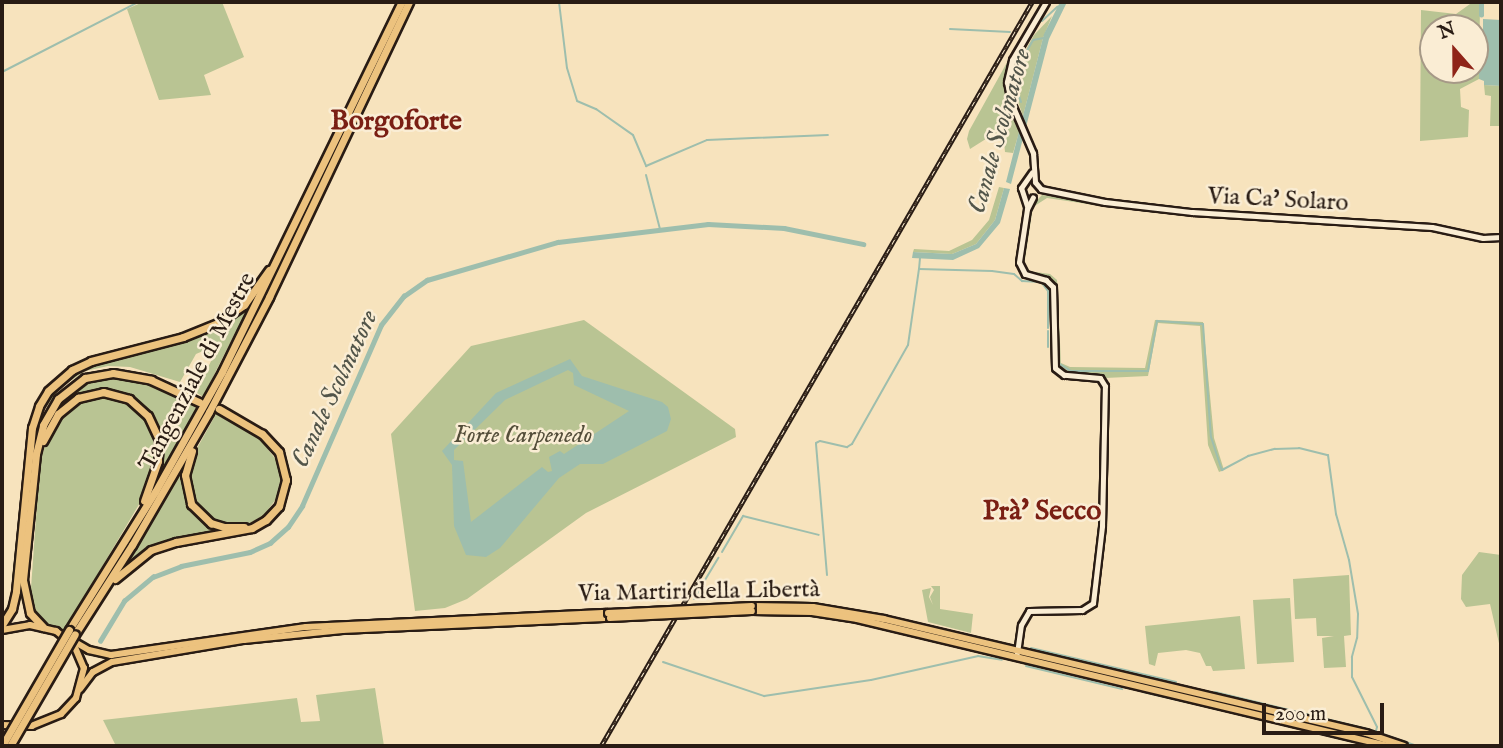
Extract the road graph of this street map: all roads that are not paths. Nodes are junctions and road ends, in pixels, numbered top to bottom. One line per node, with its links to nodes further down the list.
1 (402, 2): 11 (highway, Tangenziale di Mestre)
2 (409, 2): 11 (highway, Tangenziale di Mestre)
3 (1046, 2): 4 (street)
4 (1033, 167): 5 (street); 6 (street)
5 (1027, 181): 6 (street, Via Ca' Solaro); 8 (street)
6 (1037, 185): 7 (street, Via Ca' Solaro); 9 (street)
7 (1052, 192): 9 (street, Via Ca' Solaro); 12 (street, Via Ca' Solaro)
8 (1024, 196): 9 (street, Via Ca' Solaro); 10 (street)
9 (1035, 196): 10 (street)
10 (1027, 209): 23 (street)
11 (297, 230): 13 (highway, Tangenziale di Mestre); 14 (highway, Tangenziale di Mestre)
12 (1501, 237)
13 (287, 243): 16 (highway); 17 (highway, Tangenziale di Mestre)
14 (215, 411): 14 (highway); 18 (highway, Tangenziale di Mestre); 18 (highway)
15 (34, 468): 16 (highway); 17 (highway); 20 (highway)
16 (27, 476): 21 (highway)
17 (113, 561): 22 (highway, Tangenziale di Mestre)
18 (96, 600): 22 (highway, Tangenziale di Mestre)
19 (609, 615): 22 (main road, Via Martiri della Libertà); 23 (main road, Via Martiri della Libertà, bridge); 24 (main road, Via Martiri della Libertà)
20 (43, 627): 21 (main road); 22 (main road, Via Martiri della Libertà)
21 (2, 628)
22 (71, 634): 24 (main road); 26 (highway, Tangenziale di Mestre, bridge); 27 (highway, Tangenziale di Mestre, bridge)
23 (1017, 654): 28 (main road, Via Martiri della Libertà); 29 (main road, Via Martiri della Libertà)
24 (80, 688): 25 (main road, Via Martiri della Libertà)
25 (2, 725)
26 (2, 746)
27 (10, 746)
28 (1388, 746)
29 (1404, 746)

